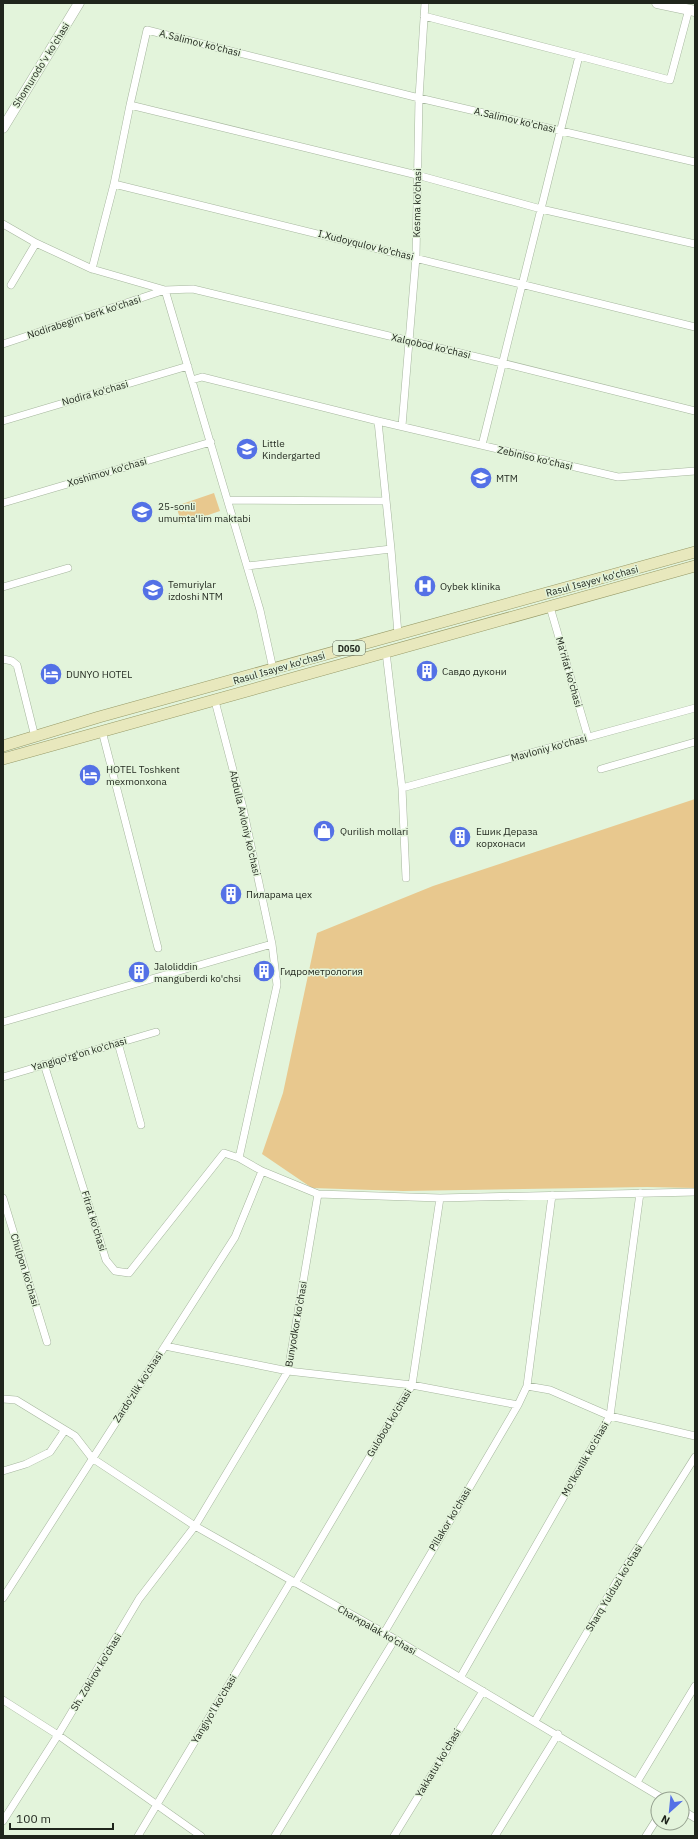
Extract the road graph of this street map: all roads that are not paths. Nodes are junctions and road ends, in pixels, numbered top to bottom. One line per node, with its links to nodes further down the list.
1 (79, 3): 9 (street, Shomurodo'v ko'chasi)
2 (425, 3): 5 (street, Kesma ko'chasi)
3 (657, 3): 4 (street)
4 (692, 10): 6 (street)
5 (424, 16): 6 (street); 7 (street, Kesma ko'chasi)
6 (579, 56): 10 (street)
7 (419, 98): 8 (street, A.Salimov ko'chasi); 10 (street, A.Salimov ko'chasi); 12 (street, Kesma ko'chasi)
8 (130, 105): 12 (street); 13 (street)
9 (3, 128)
10 (561, 131): 11 (street, A.Salimov ko'chasi); 14 (street)
11 (695, 162)
12 (417, 176): 14 (street); 18 (street, Kesma ko'chasi)
13 (114, 184): 18 (street, I.Xudoyqulov ko'chasi); 19 (street)
14 (541, 209): 17 (street); 20 (street)
15 (3, 224): 16 (street)
16 (36, 243): 19 (street); 21 (street)
17 (695, 244)
18 (416, 257): 20 (street, I.Xudoyqulov ko'chasi); 24 (street, Kesma ko'chasi)
19 (92, 269): 22 (street)
20 (522, 284): 23 (street, I.Xudoyqulov ko'chasi); 26 (street)
21 (11, 285)
22 (165, 290): 24 (street, Xalqobod ko'chasi); 25 (street, Nodirabegim berk ko'chasi); 27 (street)
23 (695, 327)
24 (409, 341): 26 (street, Xalqobod ko'chasi); 32 (street, Kesma ko'chasi)
25 (3, 344)
26 (502, 363): 29 (street, Xalqobod ko'chasi); 34 (street)
27 (188, 366): 28 (street); 30 (street, Nodira ko'chasi)
28 (192, 380): 31 (street, Zebiniso ko'chasi); 33 (street)
29 (695, 411)
30 (3, 421)
31 (378, 421): 32 (street, Zebiniso ko'chasi); 37 (street)
32 (402, 426): 34 (street, Zebiniso ko'chasi)
33 (211, 442): 36 (street); 38 (street, Xoshimov ko'chasi)
34 (482, 445): 35 (street, Zebiniso ko'chasi)
35 (695, 471)
36 (228, 500): 37 (street); 41 (street)
37 (386, 501): 39 (street)
38 (3, 503)
39 (391, 549): 41 (street); 46 (street)
40 (695, 552): 46 (main road, Rasul Isayev ko'chasi / D050)
41 (247, 566): 49 (street)
42 (695, 566): 45 (main road, Rasul Isayev ko'chasi / D050)
43 (68, 568): 44 (street)
44 (3, 587)
45 (550, 607): 47 (main road, Rasul Isayev ko'chasi / D050); 55 (street, Ma'rifat ko'chasi)
46 (398, 634): 49 (main road, Rasul Isayev ko'chasi / D050)
47 (386, 652): 50 (main road, Rasul Isayev ko'chasi / D050); 60 (street)
48 (3, 659): 54 (street)
49 (273, 669): 52 (main road, Rasul Isayev ko'chasi / D050)
50 (215, 701): 53 (main road, Rasul Isayev ko'chasi / D050); 62 (street, Abdulla Avloniy ko'chasi)
51 (695, 708): 55 (street, Mavloniy ko'chasi)
52 (99, 717): 53 (main road); 54 (main road, Rasul Isayev ko'chasi / D050)
53 (102, 732): 58 (main road, Rasul Isayev ko'chasi / D050); 63 (street)
54 (35, 737): 57 (main road, Rasul Isayev ko'chasi / D050)
55 (588, 737): 60 (street, Mavloniy ko'chasi)
56 (695, 742): 59 (street)
57 (3, 746)
58 (3, 759)
59 (601, 769)
60 (402, 788): 61 (street)
61 (406, 878)
62 (272, 944): 64 (street); 70 (street, Abdulla Avloniy ko'chasi)
63 (158, 948)
64 (3, 1022)
65 (156, 1032): 66 (street, Yangiqo'rg'on ko'chasi)
66 (118, 1043): 67 (street, Yangiqo'rg'on ko'chasi); 69 (street)
67 (44, 1064): 68 (street, Yangiqo'rg'on ko'chasi); 70 (street, Fitrat ko'chasi)
68 (3, 1077)
69 (141, 1125)
70 (239, 1158): 71 (street)
71 (262, 1171): 74 (street); 79 (street, Zardo'zlik ko'chasi)
72 (695, 1192): 73 (street)
73 (640, 1193): 75 (street); 85 (street, Mo'lkonlik ko'chasi)
74 (318, 1194): 77 (street); 80 (street, Bunyodkor ko'chasi)
75 (552, 1195): 77 (street); 82 (street)
76 (3, 1198): 78 (street, Chulpon ko'chasi)
77 (440, 1198): 81 (street, Gulobod ko'chasi)
78 (47, 1342)
79 (165, 1346): 80 (street); 89 (street, Zardo'zlik ko'chasi)
80 (288, 1371): 81 (street); 91 (street, Bunyodkor ko'chasi)
81 (412, 1385): 84 (street); 92 (street, Gulobod ko'chasi)
82 (527, 1386): 84 (street, Pillakor ko'chasi); 85 (street)
83 (3, 1399): 86 (street, Charxpalak ko'chasi)
84 (518, 1405): 94 (street, Pillakor ko'chasi)
85 (610, 1416): 87 (street); 96 (street, Mo'lkonlik ko'chasi)
86 (65, 1430): 89 (street, Charxpalak ko'chasi); 90 (street)
87 (695, 1436)
88 (695, 1457): 100 (street, Sharq Yulduzi ko'chasi)
89 (92, 1458): 91 (street, Charxpalak ko'chasi); 93 (street, Zardo'zlik ko'chasi)
90 (3, 1471)
91 (195, 1526): 92 (street, Charxpalak ko'chasi); 102 (street, Sh. Zokirov ko'chasi)
92 (293, 1582): 94 (street, Charxpalak ko'chasi); 105 (street, Yangiyo'l ko'chasi)
93 (3, 1598)
94 (384, 1633): 95 (street, Charxpalak ko'chasi)
95 (395, 1639): 96 (street, Charxpalak ko'chasi); 109 (street)
96 (460, 1678): 98 (street, Charxpalak ko'chasi)
97 (695, 1686): 103 (street)
98 (483, 1691): 100 (street, Charxpalak ko'chasi); 110 (street, Yakkatut ko'chasi)
99 (3, 1700): 102 (street)
100 (535, 1721): 101 (street, Charxpalak ko'chasi)
101 (558, 1734): 103 (street, Charxpalak ko'chasi); 111 (street)
102 (58, 1735): 105 (street); 106 (street, Sh. Zokirov ko'chasi)
103 (637, 1782): 104 (street, Charxpalak ko'chasi)
104 (651, 1791)
105 (157, 1805): 107 (street, Yangiyo'l ko'chasi); 108 (street)
106 (3, 1822)
107 (138, 1836)
108 (201, 1836)
109 (275, 1836)
110 (394, 1836)
111 (495, 1836)

